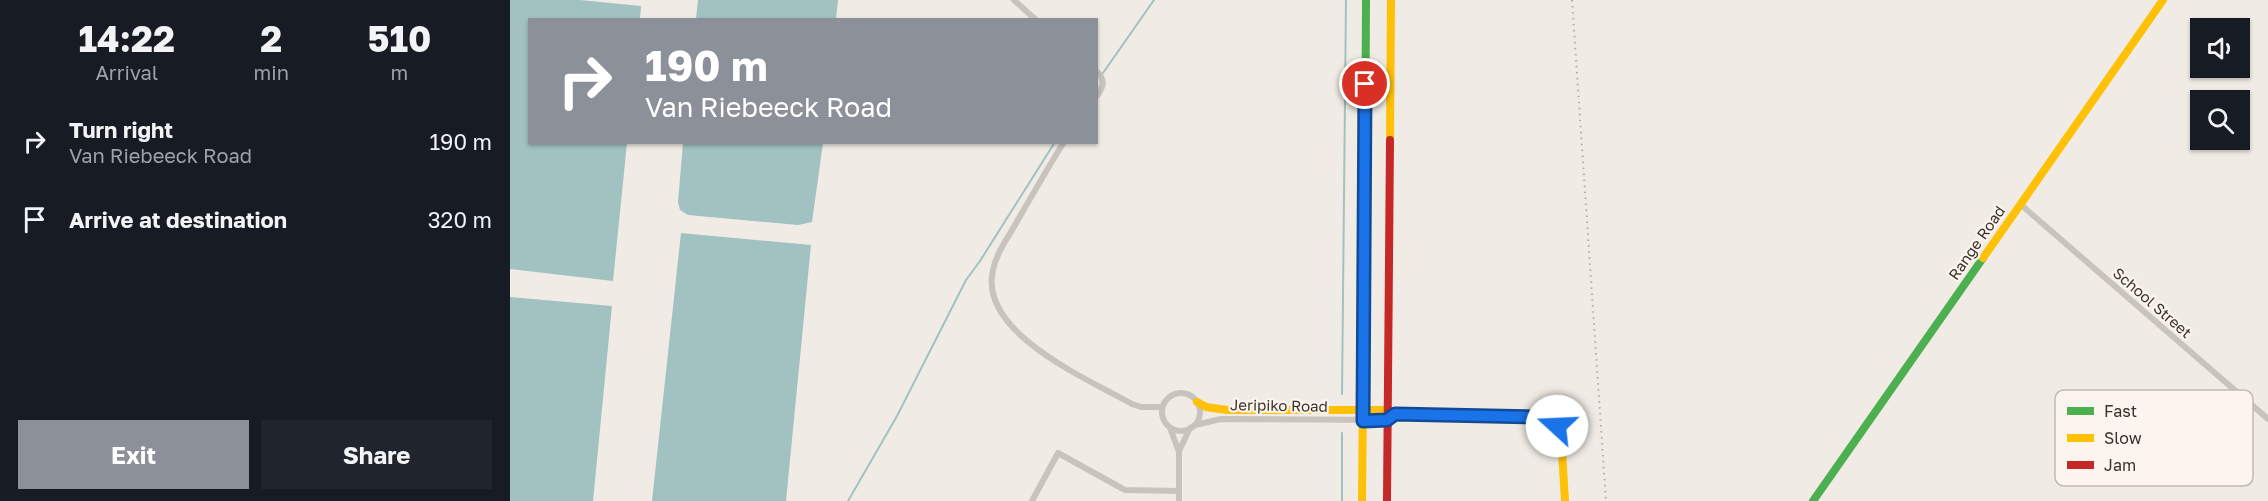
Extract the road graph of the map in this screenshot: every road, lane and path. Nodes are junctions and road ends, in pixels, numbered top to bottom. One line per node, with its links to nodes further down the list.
1 (1014, 0): 5 (street)
2 (1366, 0): 14 (street)
3 (1391, 0): 15 (street)
4 (2163, 0): 9 (street, Range Road)
5 (1034, 18)
6 (1098, 73): 7 (street)
7 (1098, 94)
8 (1063, 144): 13 (street)
9 (2020, 204): 10 (street, School Street); 28 (street, Range Road)
10 (2235, 390)
11 (1197, 402): 13 (street); 14 (street, Jeripiko Road); 19 (street)
12 (2253, 406): 16 (street, School Street)
13 (1162, 407): 20 (street)
14 (1363, 410): 15 (street, Jeripiko Road); 18 (street)
15 (1391, 412): 17 (street); 27 (street, Jeripiko Road)
16 (2268, 419)
17 (1387, 420): 18 (street, Jeripiko Road); 26 (street)
18 (1363, 421): 19 (street, Jeripiko Road); 25 (street)
19 (1192, 426): 20 (street); 21 (street)
20 (1170, 428): 21 (street)
21 (1179, 452): 22 (street)
22 (1179, 491): 23 (street); 24 (street)
23 (1032, 501)
24 (1179, 501)
25 (1362, 501)
26 (1387, 501)
27 (1565, 501)
28 (1813, 501)

